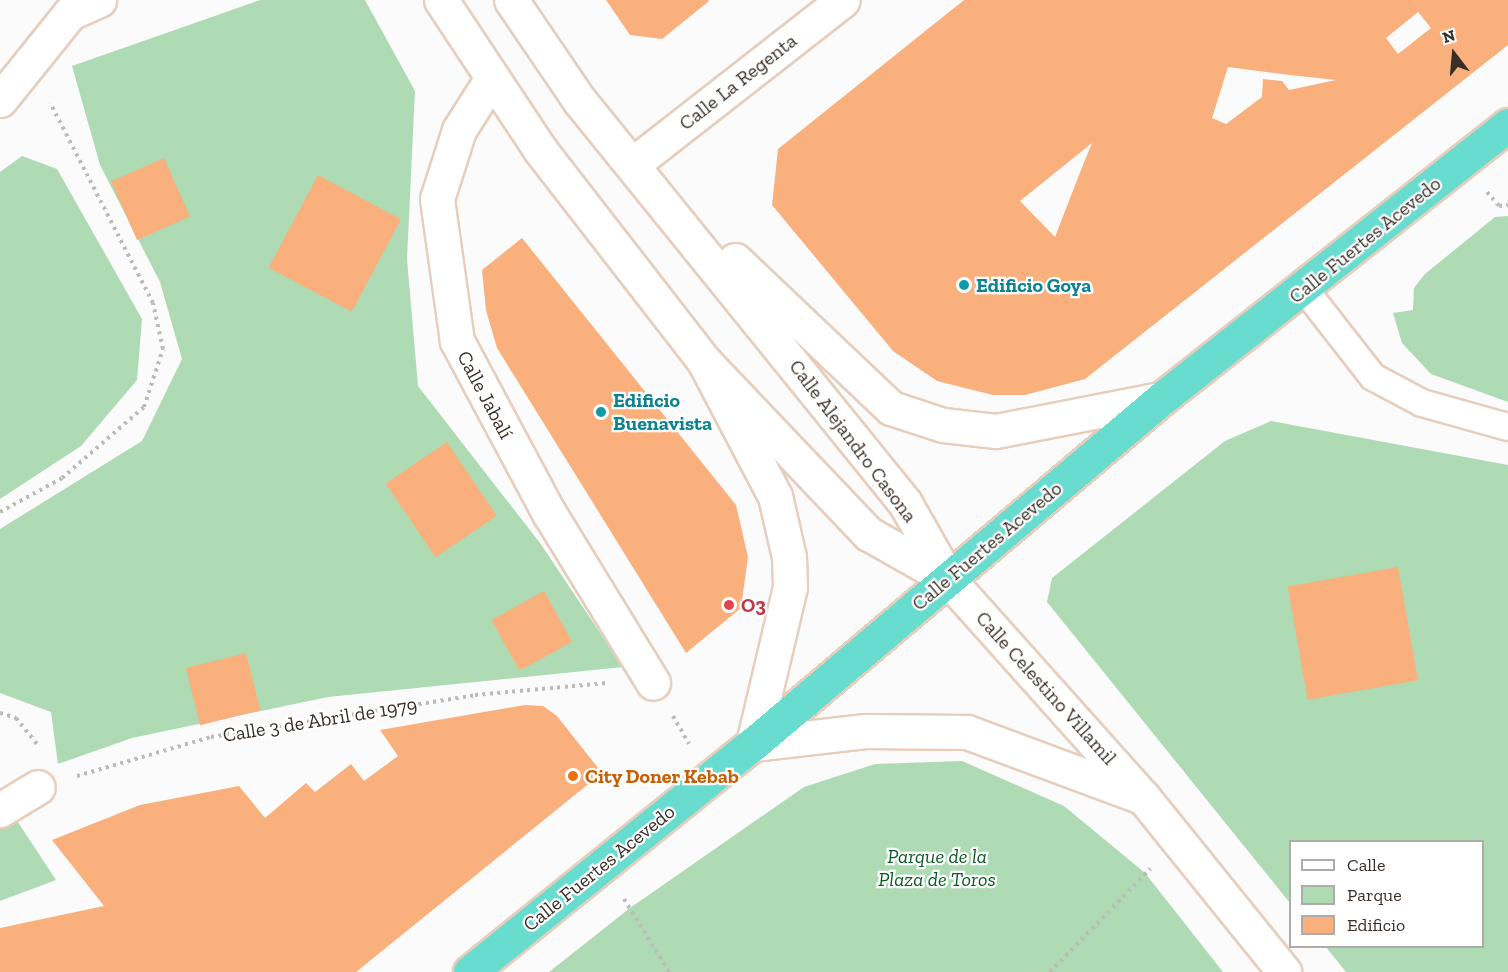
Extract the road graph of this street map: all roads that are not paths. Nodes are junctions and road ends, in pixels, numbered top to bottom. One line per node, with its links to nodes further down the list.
1 (99, 0): 6 (main road)
2 (441, 0): 5 (main road, Calle Alejandro Casona)
3 (511, 0): 8 (main road, Calle Alejandro Casona)
4 (843, 0): 8 (main road, Calle La Regenta)
5 (490, 81): 10 (main road, Calle Alejandro Casona); 14 (main road, Calle Jabalí)
6 (0, 100)
7 (1508, 125): 9 (highway, Calle Fuertes Acevedo)
8 (633, 164): 11 (main road, Calle Alejandro Casona); 13 (main road, Calle Alejandro Casona)
9 (1305, 290): 11 (highway, Calle Fuertes Acevedo); 12 (lane)
10 (704, 361): 13 (main road, Calle Alejandro Casona); 15 (main road, Calle Alejandro Casona)
11 (1161, 399): 13 (highway, Calle Fuertes Acevedo)
12 (1508, 427)
13 (948, 579): 15 (highway, Calle Fuertes Acevedo); 17 (main road, Calle Celestino Villamil)
14 (653, 683)
15 (753, 744): 17 (main road, Calle Celestino Villamil); 19 (highway, Calle Fuertes Acevedo)
16 (38, 787): 18 (main road)
17 (1143, 797): 20 (main road, Calle Celestino Villamil)
18 (0, 810)
19 (470, 972)
20 (1284, 972)

